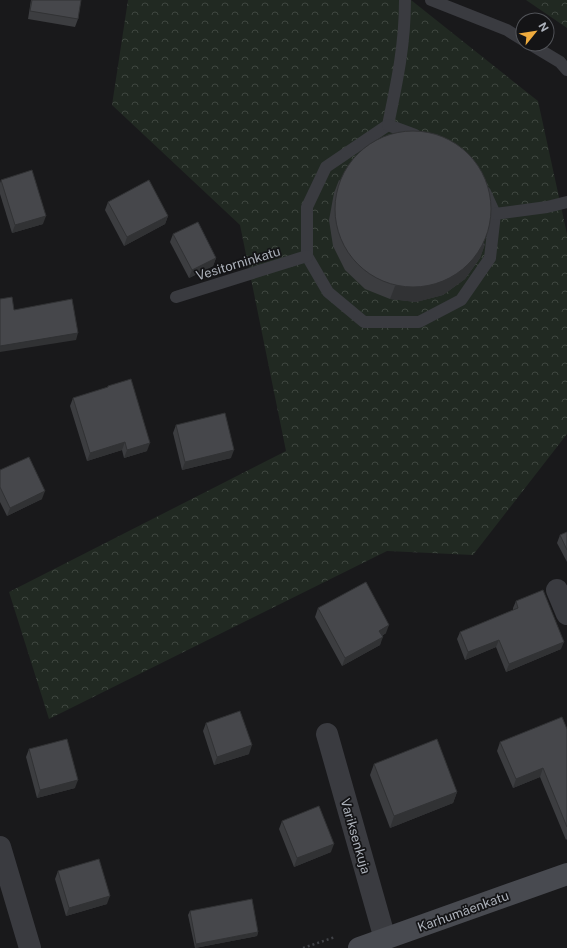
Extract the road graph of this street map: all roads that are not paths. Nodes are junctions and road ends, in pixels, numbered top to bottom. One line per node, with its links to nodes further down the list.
1 (405, 0): 6 (lane)
2 (431, 0): 3 (lane)
3 (515, 35)
4 (543, 52): 5 (lane)
5 (567, 70)
6 (388, 125): 7 (lane); 11 (lane)
7 (429, 140)
8 (481, 182): 10 (lane)
9 (567, 202): 10 (lane)
10 (495, 214): 11 (lane)
11 (307, 256): 12 (lane, Vesitorninkatu)
12 (176, 297)
13 (557, 590): 14 (street)
14 (567, 614)
15 (327, 734): 18 (street, Variksenkuja)
16 (0, 847): 19 (street)
17 (567, 874): 18 (street, Karhumäenkatu)
18 (385, 939): 20 (street, Karhumäenkatu)
19 (30, 948)
20 (359, 948)

